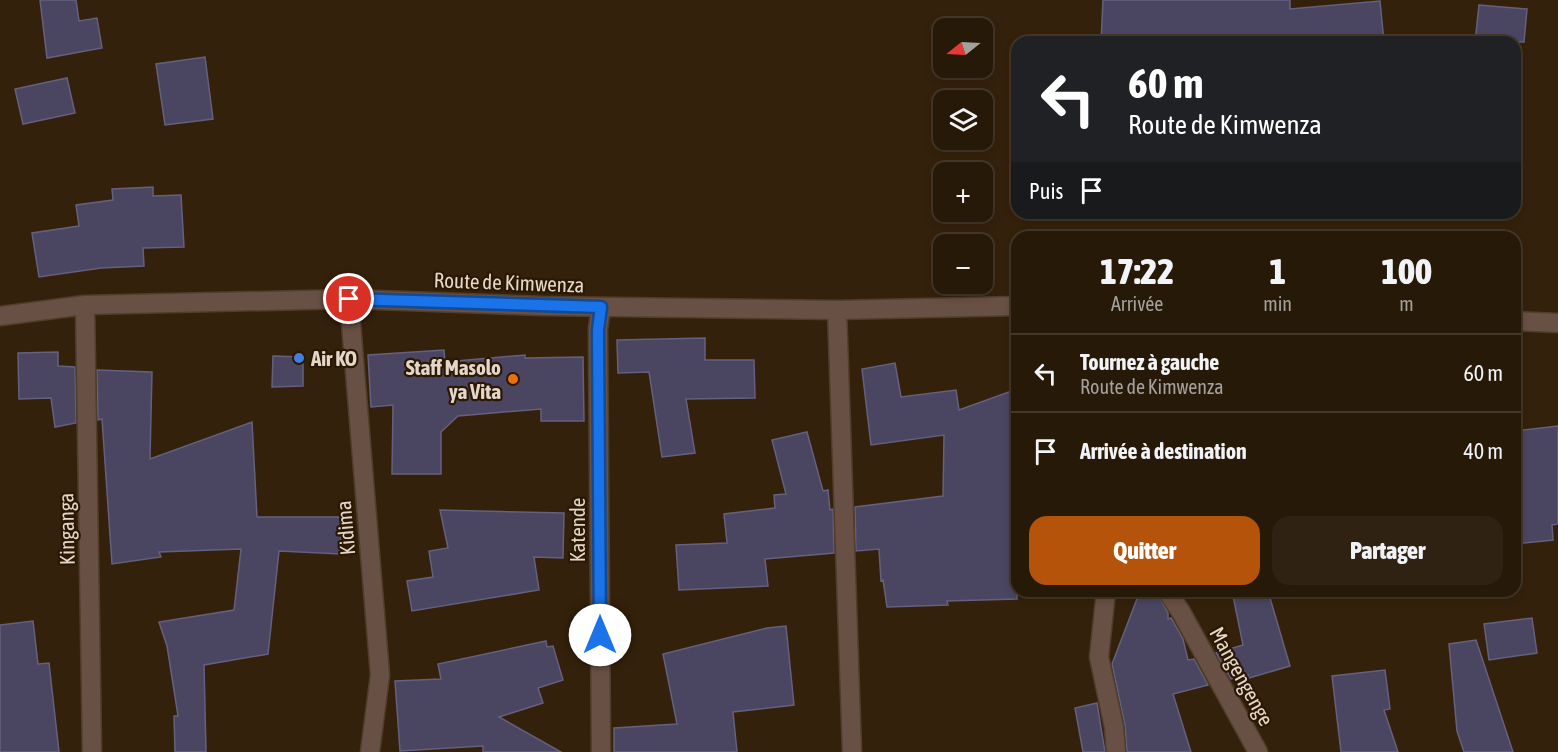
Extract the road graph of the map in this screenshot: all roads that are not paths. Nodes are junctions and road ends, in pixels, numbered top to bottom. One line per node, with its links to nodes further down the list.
1 (349, 299): 2 (street, Route de Kimwenza); 4 (street, Route de Kimwenza); 12 (street, Kidima)
2 (85, 305): 6 (street, Route de Kimwenza); 11 (street, Kinganga)
3 (1011, 306): 5 (street, Route de Kimwenza)
4 (601, 307): 5 (street, Route de Kimwenza); 13 (street, Katende)
5 (837, 310): 14 (street)
6 (0, 316)
7 (1521, 321): 8 (street)
8 (1558, 322)
9 (1105, 597): 15 (street)
10 (1171, 597): 16 (street, Mangengenge)
11 (92, 752)
12 (370, 752)
13 (601, 752)
14 (852, 752)
15 (1116, 752)
16 (1258, 752)

